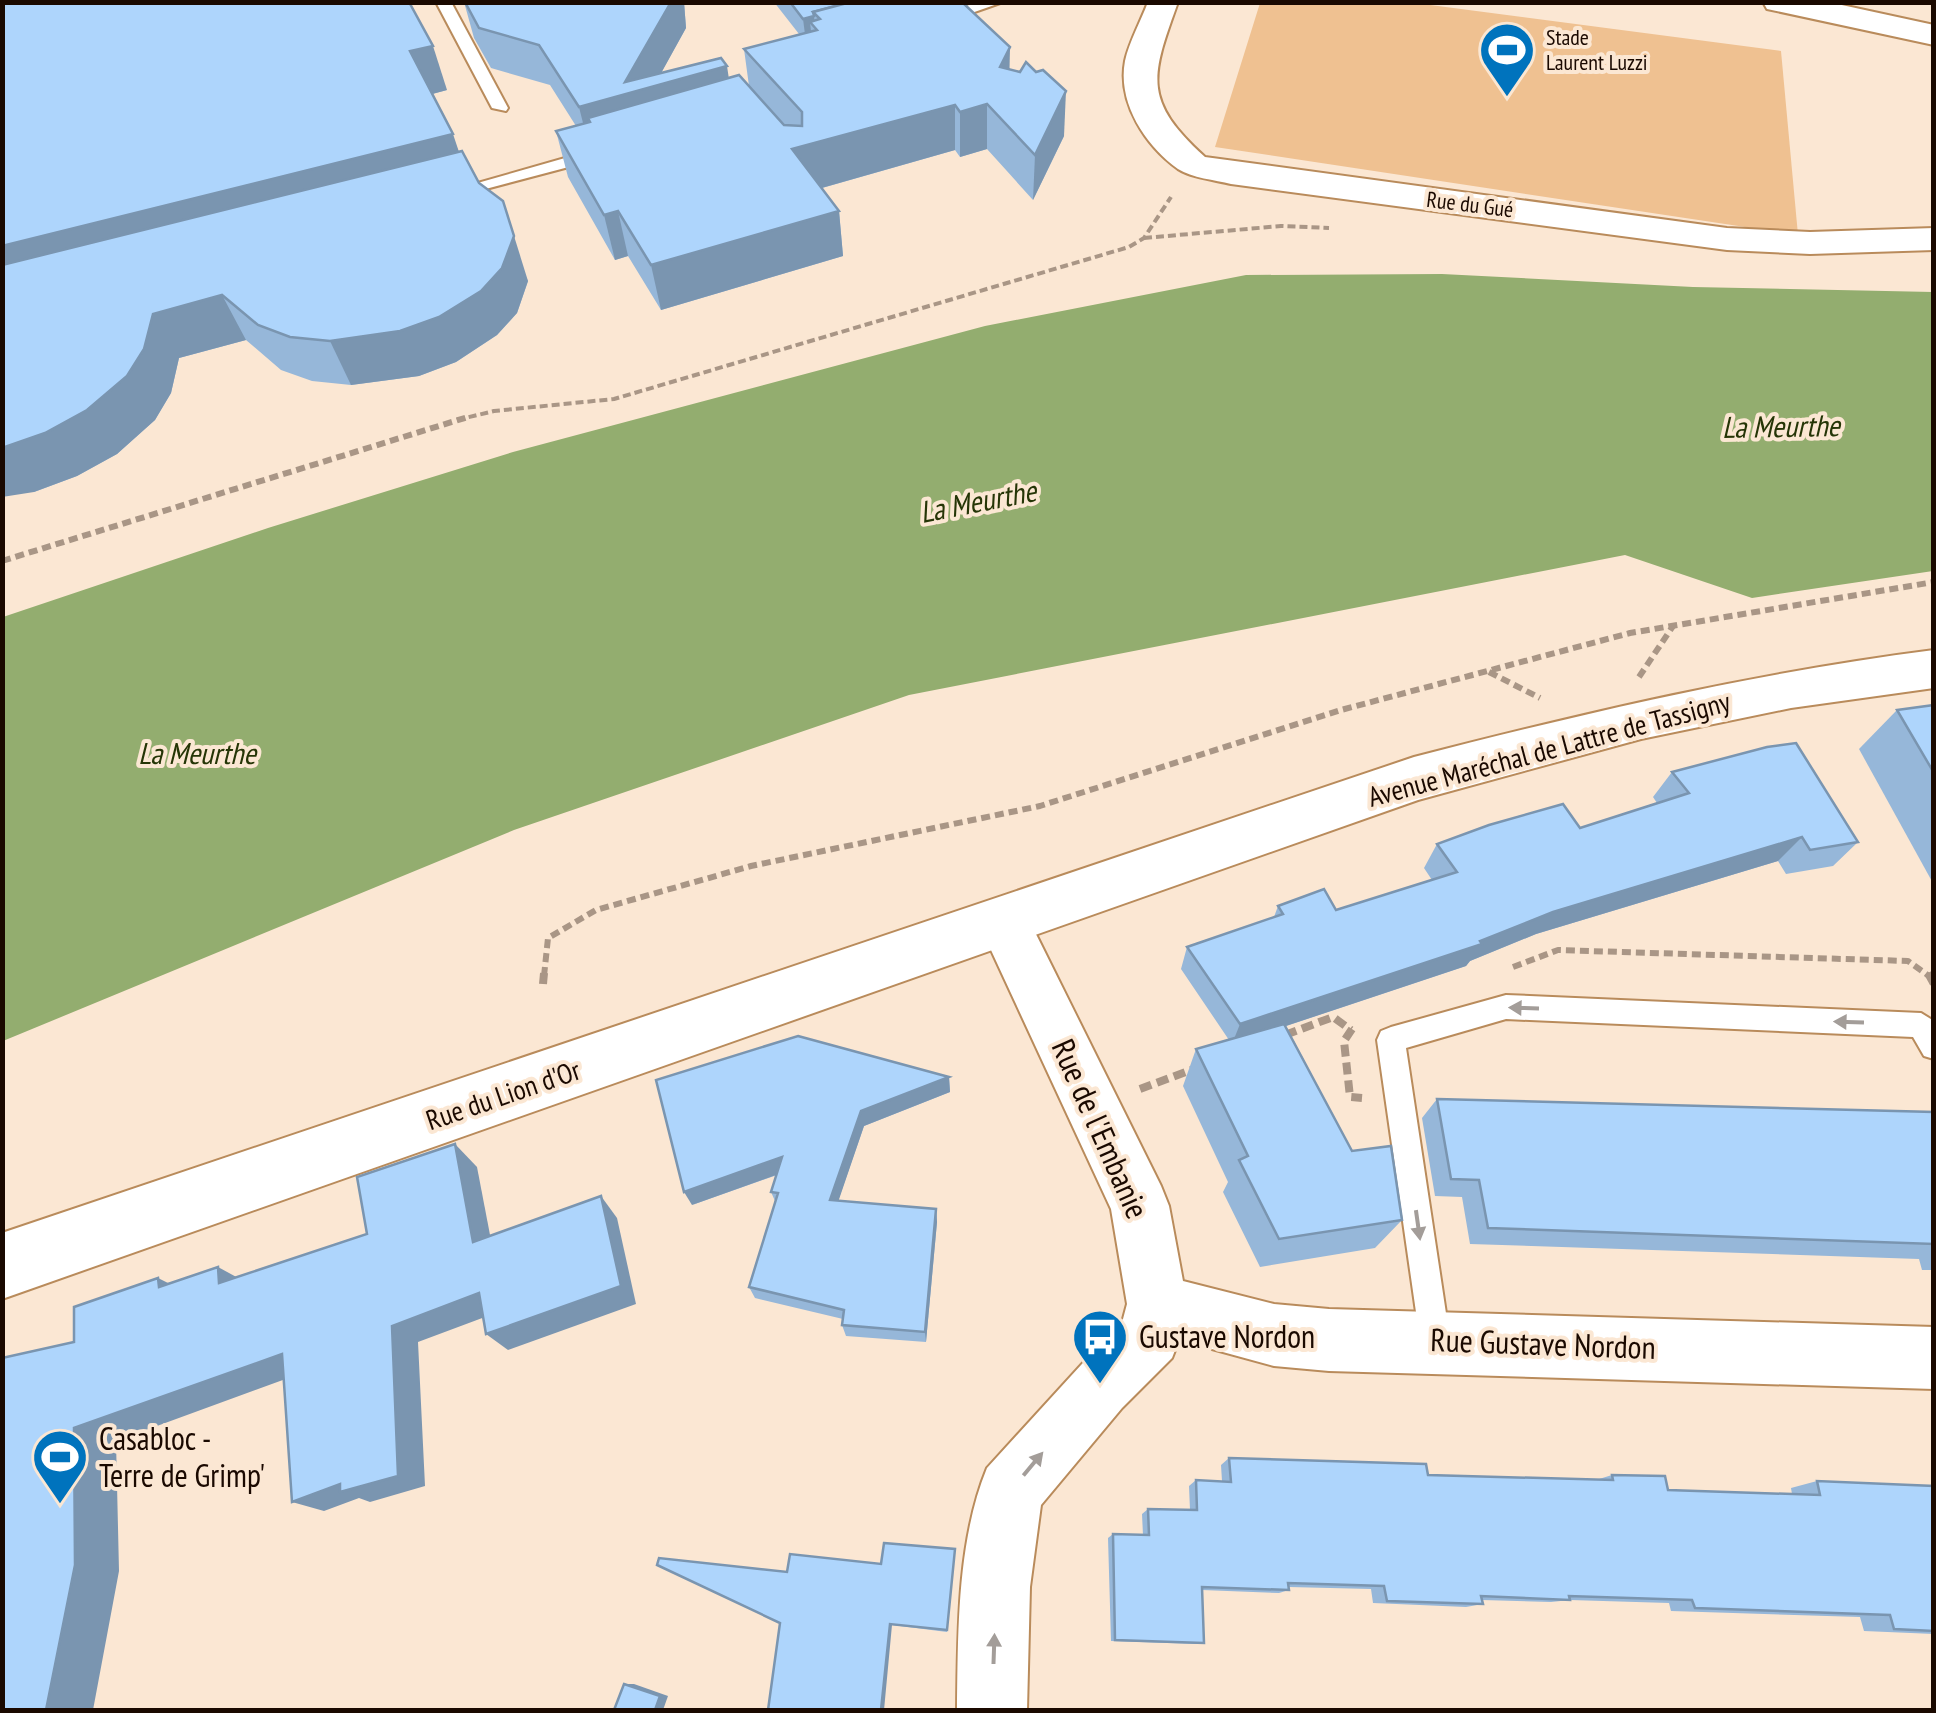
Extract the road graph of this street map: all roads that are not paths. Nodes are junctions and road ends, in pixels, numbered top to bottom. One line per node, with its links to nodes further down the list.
1 (443, 2): 9 (lane)
2 (996, 2): 5 (lane)
3 (1163, 2): 12 (street, Rue du Gué)
4 (1780, 2): 7 (main road)
5 (952, 14): 6 (lane); 8 (lane)
6 (934, 18)
7 (1934, 35)
8 (976, 38)
9 (500, 108)
10 (607, 151): 11 (lane)
11 (420, 201)
12 (1934, 239)
13 (1934, 670): 14 (main road, Avenue Maréchal de Lattre de Tassigny)
14 (1004, 922): 16 (main road, Rue du Lion d'Or); 17 (street, Rue de l'Embanie)
15 (1934, 1047): 18 (lane, one-way to 18)
16 (2, 1266)
17 (1157, 1304): 18 (street, Rue Gustave Nordon); 20 (street, one-way to 17)
18 (1435, 1340): 19 (street, Rue Gustave Nordon)
19 (1934, 1358)
20 (992, 1710)

